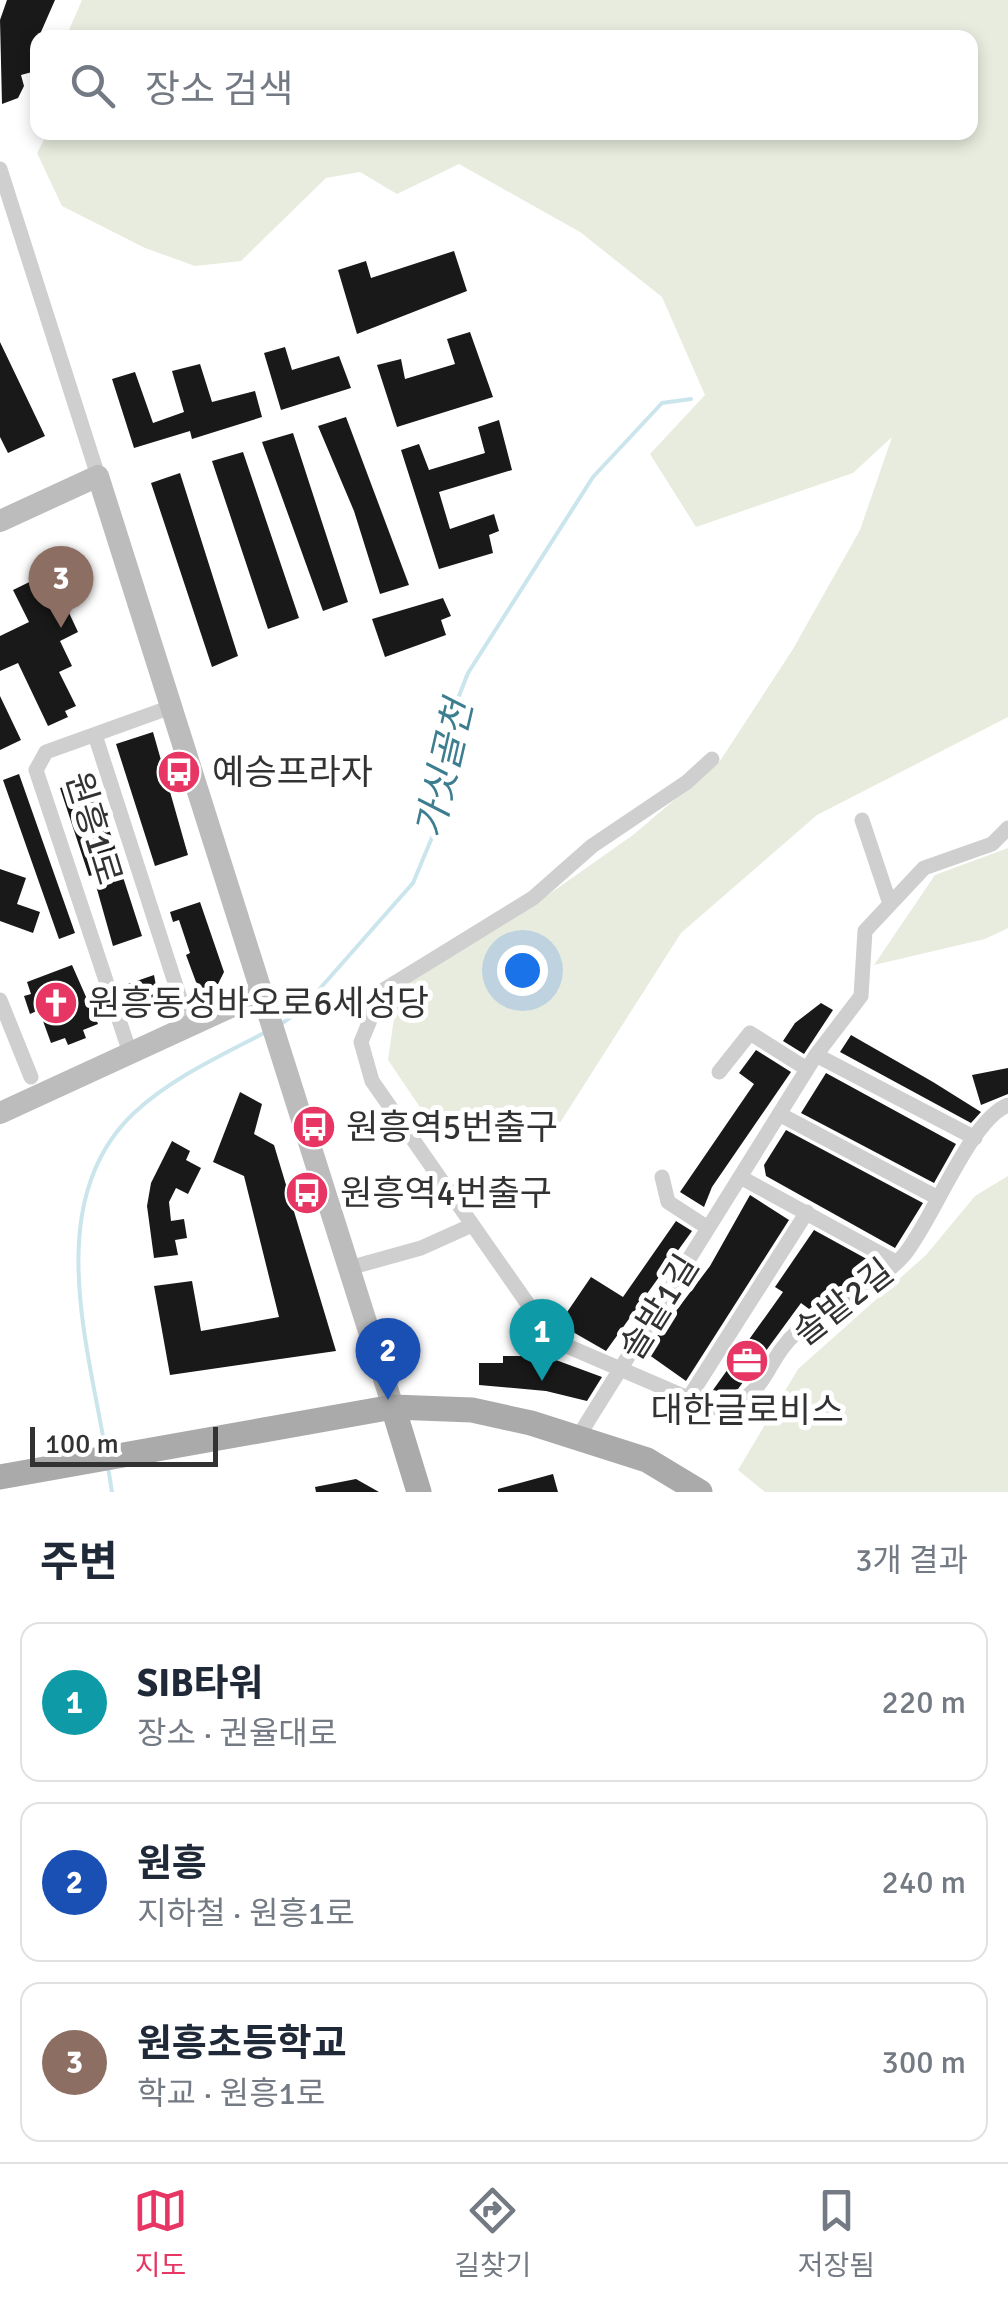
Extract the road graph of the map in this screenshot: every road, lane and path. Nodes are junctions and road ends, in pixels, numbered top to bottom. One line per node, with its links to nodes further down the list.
1 (0, 169): 2 (street)
2 (98, 476): 3 (street); 4 (street)
3 (0, 520)
4 (171, 708): 5 (street, 원흥1로); 10 (street)
5 (95, 735): 12 (street); 13 (street, 원흥1로)
6 (712, 759): 25 (street, 솔밭2길)
7 (862, 820): 9 (street)
8 (1008, 828): 9 (street, 솔밭1길)
9 (890, 904): 14 (street, 솔밭1길)
10 (261, 993): 12 (street); 28 (street)
11 (0, 1000): 16 (street)
12 (188, 1026): 13 (street)
13 (130, 1053): 18 (street)
14 (812, 1062): 15 (street); 19 (street, 솔밭1길); 20 (street)
15 (719, 1072)
16 (31, 1077)
17 (1008, 1105): 20 (street, 솔밭2길)
18 (0, 1113)
19 (779, 1114): 21 (street, 솔밭1길); 23 (street)
20 (975, 1138): 23 (street, 솔밭2길)
21 (740, 1177): 24 (street); 26 (street, 솔밭1길)
22 (662, 1178): 26 (street)
23 (938, 1198): 27 (street, 솔밭2길)
24 (807, 1212): 27 (street); 30 (street, 솔밭2길)
25 (470, 1226): 28 (street); 29 (street, 솔밭2길)
26 (708, 1228): 29 (street, 솔밭1길)
27 (896, 1262): 30 (street, 솔밭2길)
28 (349, 1268): 31 (street)
29 (618, 1372): 30 (street, 솔밭2길); 32 (street, 솔밭1길)
30 (688, 1399)
31 (394, 1408): 32 (main road); 33 (main road); 34 (main road)
32 (578, 1437): 35 (main road)
33 (0, 1477)
34 (420, 1492)
35 (700, 1492)

